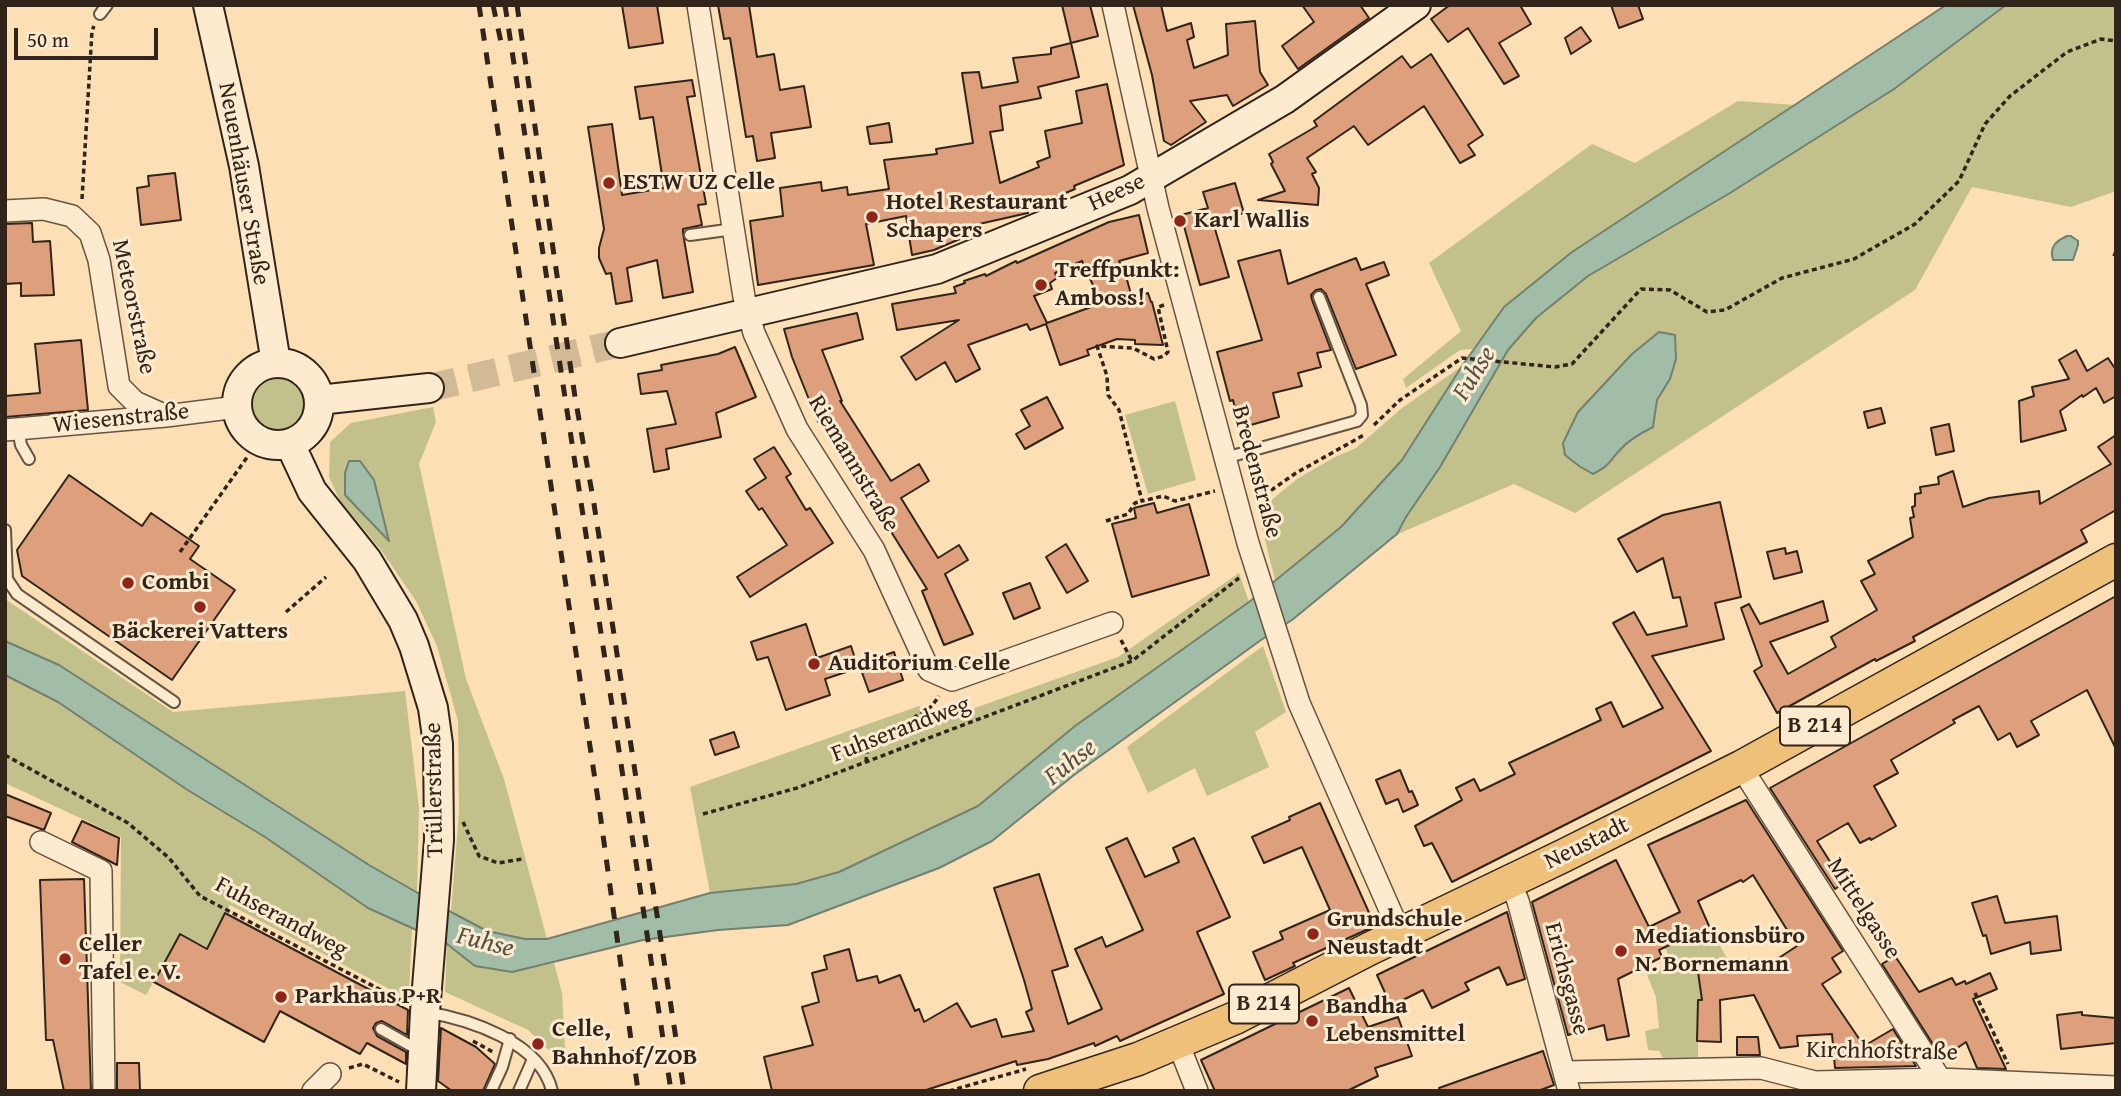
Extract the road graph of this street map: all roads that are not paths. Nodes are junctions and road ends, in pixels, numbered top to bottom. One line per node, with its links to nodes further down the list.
1 (208, 5): 12 (street, Neuenhäuser Straße)
2 (698, 5): 7 (street, Riemannstraße)
3 (1113, 5): 5 (street, Bredenstraße)
4 (1416, 5): 5 (street, Heese)
5 (1152, 178): 10 (street, Heese); 19 (street, Bredenstraße)
6 (5, 211): 16 (street, Meteorstraße)
7 (734, 229): 8 (lane); 10 (street, Riemannstraße)
8 (690, 234)
9 (1319, 297): 19 (lane)
10 (749, 313): 11 (street, Heese); 23 (street, Riemannstraße)
11 (620, 343)
12 (276, 363): 14 (street); 15 (street)
13 (429, 388): 14 (street)
14 (319, 400): 18 (street)
15 (237, 407): 16 (street, Wiesenstraße); 18 (street)
16 (166, 416): 17 (street, Wiesenstraße)
17 (12, 429): 20 (lane)
18 (290, 444): 29 (street, Trüllerstraße)
19 (1226, 458): 28 (street, Bredenstraße)
20 (29, 459)
21 (5, 530): 24 (lane)
22 (2116, 560): 25 (main road, Neustadt / B 214)
23 (1112, 623)
24 (174, 702)
25 (1741, 768): 27 (main road, Neustadt / B 214); 37 (street, Mittelgasse)
26 (41, 842): 42 (street)
27 (1510, 882): 28 (main road, Neustadt / B 214); 39 (street, Erichsgasse)
28 (1395, 921): 32 (main road, Neustadt / B 214)
29 (421, 1004): 31 (lane); 33 (street, Trüllerstraße)
30 (381, 1029): 33 (lane)
31 (510, 1039): 34 (lane); 44 (lane)
32 (1178, 1043): 38 (main road, Neustadt / B 214); 48 (street)
33 (422, 1053): 41 (street, Trüllerstraße)
34 (533, 1059): 36 (lane); 45 (lane)
35 (330, 1074): 43 (street)
36 (549, 1078): 46 (lane); 47 (lane)
37 (1940, 1079): 39 (street, Kirchhofstraße); 40 (street, Kirchhofstraße)
38 (1034, 1080)
39 (1566, 1081)
40 (2116, 1087)
41 (414, 1088)
42 (104, 1091)
43 (313, 1091)
44 (491, 1091)
45 (519, 1091)
46 (542, 1091)
47 (552, 1091)
48 (1197, 1091)

